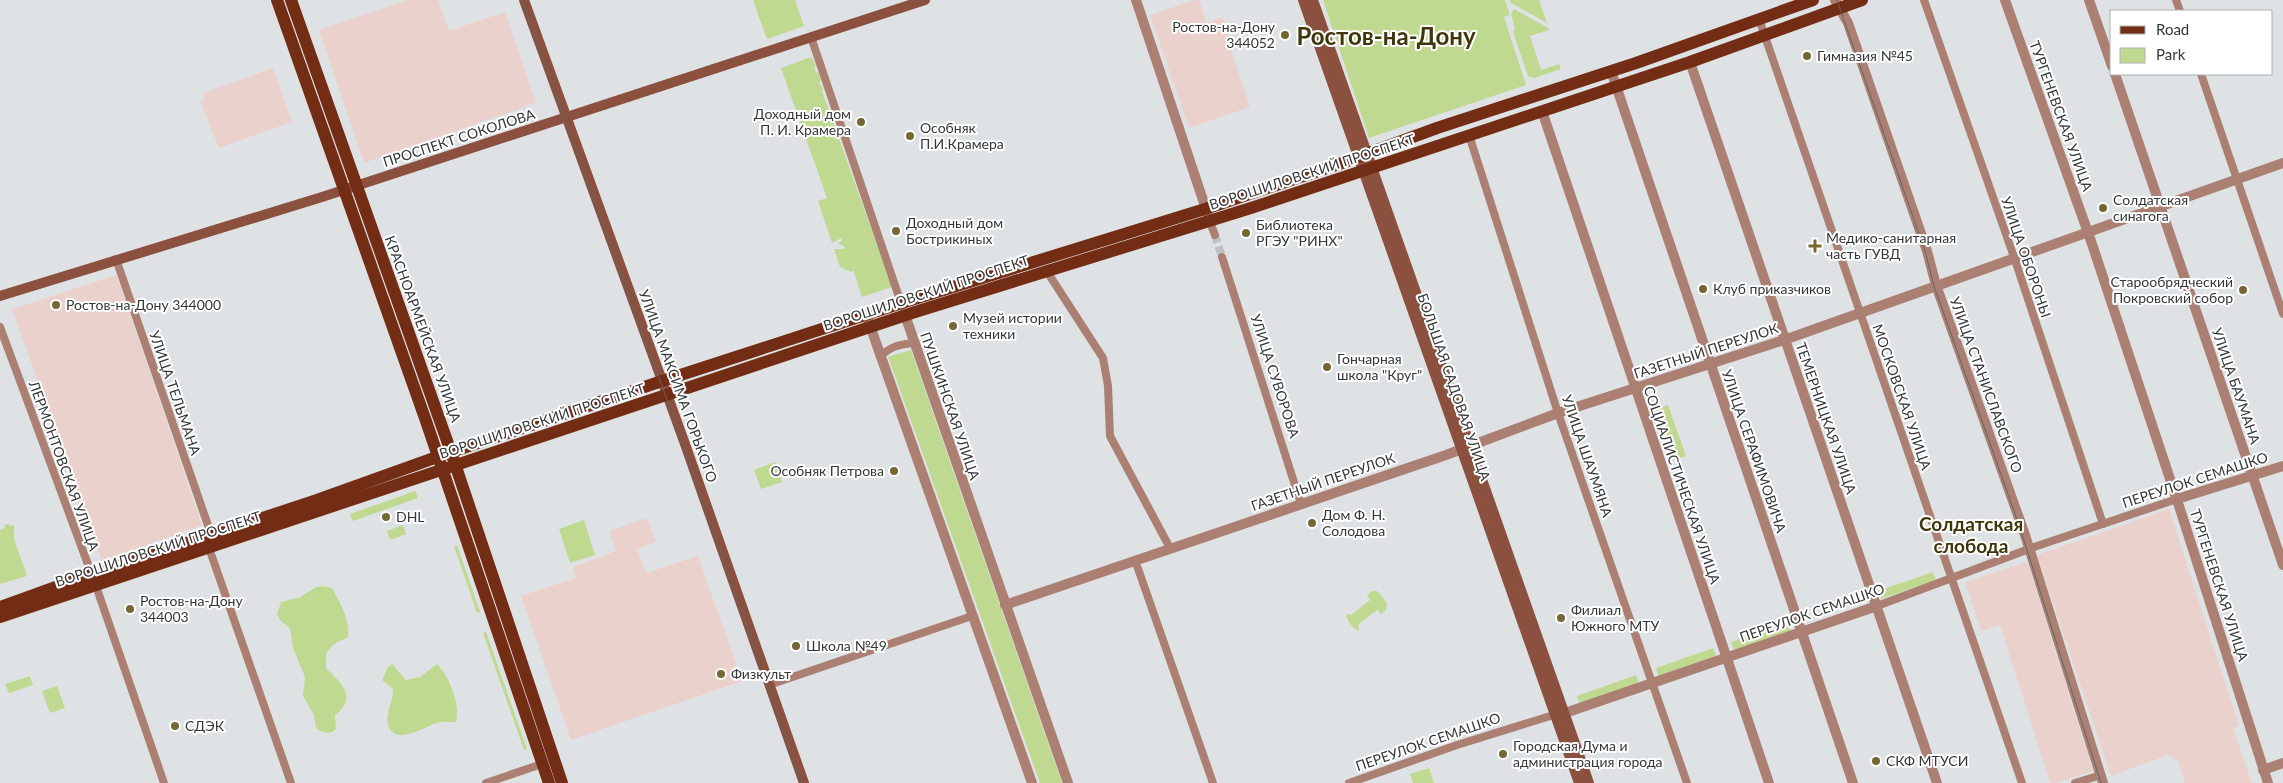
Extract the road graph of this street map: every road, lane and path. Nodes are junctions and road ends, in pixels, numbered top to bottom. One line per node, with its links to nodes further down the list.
1 (278, 0): 30 (main road, КРАСНОАРМЕЙСКАЯ УЛИЦА)
2 (291, 0): 30 (main road, КРАСНОАРМЕЙСКАЯ УЛИЦА)
3 (524, 0): 24 (main road, УЛИЦА МАКСИМА ГОРЬКОГО)
4 (926, 0): 16 (main road, ПРОСПЕКТ СОКОЛОВА)
5 (1136, 0): 32 (street)
6 (1303, 0): 26 (main road, БОЛЬШАЯ САДОВАЯ УЛИЦА)
7 (1313, 0): 26 (main road, БОЛЬШАЯ САДОВАЯ УЛИЦА)
8 (1813, 0): 14 (main road, ВОРОШИЛОВСКИЙ ПРОСПЕКТ)
9 (1862, 0): 13 (main road, ВОРОШИЛОВСКИЙ ПРОСПЕКТ)
10 (1924, 0): 37 (street, УЛИЦА ОБОРОНЫ)
11 (2004, 0): 34 (street, ТУРГЕНЕВСКАЯ УЛИЦА)
12 (2089, 0): 17 (street)
13 (1837, 4): 15 (main road, ВОРОШИЛОВСКИЙ ПРОСПЕКТ); 40 (street, УЛИЦА СТАНИСЛАВСКОГО)
14 (1759, 19): 15 (street, МОСКОВСКАЯ УЛИЦА); 19 (main road, ВОРОШИЛОВСКИЙ ПРОСПЕКТ)
15 (1765, 35): 18 (main road, ВОРОШИЛОВСКИЙ ПРОСПЕКТ); 43 (street, МОСКОВСКАЯ УЛИЦА)
16 (811, 37): 24 (main road, ПРОСПЕКТ СОКОЛОВА); 42 (street, ПУШКИНСКАЯ УЛИЦА)
17 (2110, 60)
18 (1690, 62): 22 (main road, ВОРОШИЛОВСКИЙ ПРОСПЕКТ); 47 (street, ТЕМЕРНИЦКАЯ УЛИЦА)
19 (1611, 71): 22 (street, УЛИЦА СЕРАФИМОВИЧА); 26 (main road, ВОРОШИЛОВСКИЙ ПРОСПЕКТ)
20 (2115, 75): 31 (street, УЛИЦА БАУМАНА)
21 (2201, 75): 29 (street)
22 (1616, 86): 23 (main road, ВОРОШИЛОВСКИЙ ПРОСПЕКТ); 50 (street, УЛИЦА СЕРАФИМОВИЧА)
23 (1542, 111): 25 (main road, ВОРОШИЛОВСКИЙ ПРОСПЕКТ); 52 (street, СОЦИАЛИСТИЧЕСКАЯ УЛИЦА)
24 (566, 117): 30 (main road, ПРОСПЕКТ СОКОЛОВА); 51 (main road, УЛИЦА МАКСИМА ГОРЬКОГО)
25 (1469, 135): 28 (main road, ВОРОШИЛОВСКИЙ ПРОСПЕКТ); 54 (street, УЛИЦА ШАУМЯНА)
26 (1362, 155): 28 (main road, БОЛЬШАЯ САДОВАЯ УЛИЦА); 32 (main road, ВОРОШИЛОВСКИЙ ПРОСПЕКТ)
27 (2283, 163): 29 (street, ГАЗЕТНЫЙ ПЕРЕУЛОК)
28 (1368, 170): 33 (main road, ВОРОШИЛОВСКИЙ ПРОСПЕКТ); 55 (main road, БОЛЬШАЯ САДОВАЯ УЛИЦА)
29 (2237, 178): 31 (street, ГАЗЕТНЫЙ ПЕРЕУЛОК); 44 (street)
30 (351, 188): 38 (main road, ПРОСПЕКТ СОКОЛОВА); 56 (main road, КРАСНОАРМЕЙСКАЯ УЛИЦА); 57 (main road, КРАСНОАРМЕЙСКАЯ УЛИЦА)
31 (2161, 206): 34 (street, ГАЗЕТНЫЙ ПЕРЕУЛОК); 61 (street, УЛИЦА БАУМАНА)
32 (1206, 209): 33 (street); 42 (main road, ВОРОШИЛОВСКИЙ ПРОСПЕКТ)
33 (1210, 222): 35 (street); 39 (main road, ВОРОШИЛОВСКИЙ ПРОСПЕКТ)
34 (2088, 233): 37 (street, ГАЗЕТНЫЙ ПЕРЕУЛОК); 62 (street, ТУРГЕНЕВСКАЯ УЛИЦА)
35 (1215, 236)
36 (1222, 257): 63 (street, УЛИЦА СУВОРОВА)
37 (2014, 257): 40 (street, ГАЗЕТНЫЙ ПЕРЕУЛОК); 64 (street, УЛИЦА ОБОРОНЫ)
38 (116, 259): 41 (main road, ПРОСПЕКТ СОКОЛОВА); 65 (street, УЛИЦА ТЕЛЬМАНА)
39 (1046, 270): 42 (main road, ВОРОШИЛОВСКИЙ ПРОСПЕКТ); 67 (street)
40 (1936, 285): 43 (street, ГАЗЕТНЫЙ ПЕРЕУЛОК); 68 (street, УЛИЦА СТАНИСЛАВСКОГО)
41 (0, 296)
42 (903, 309): 45 (main road, ВОРОШИЛОВСКИЙ ПРОСПЕКТ); 48 (street, ПУШКИНСКАЯ УЛИЦА)
43 (1860, 312): 47 (street, ГАЗЕТНЫЙ ПЕРЕУЛОК); 71 (street, МОСКОВСКАЯ УЛИЦА)
44 (2283, 314)
45 (868, 321): 49 (street); 51 (main road, ВОРОШИЛОВСКИЙ ПРОСПЕКТ); 53 (main road, ВОРОШИЛОВСКИЙ ПРОСПЕКТ)
46 (0, 327): 72 (street, ЛЕРМОНТОВСКАЯ УЛИЦА)
47 (1784, 340): 50 (street, ГАЗЕТНЫЙ ПЕРЕУЛОК); 74 (street, ТЕМЕРНИЦКАЯ УЛИЦА)
48 (914, 344): 49 (street); 73 (street, ПУШКИНСКАЯ УЛИЦА)
49 (880, 357): 76 (street)
50 (1710, 364): 52 (street, ГАЗЕТНЫЙ ПЕРЕУЛОК); 78 (street, УЛИЦА СЕРАФИМОВИЧА)
51 (662, 382): 53 (main road, УЛИЦА МАКСИМА ГОРЬКОГО); 56 (main road, ВОРОШИЛОВСКИЙ ПРОСПЕКТ)
52 (1635, 389): 54 (street, ГАЗЕТНЫЙ ПЕРЕУЛОК); 79 (street, СОЦИАЛИСТИЧЕСКАЯ УЛИЦА)
53 (667, 396): 58 (main road, ВОРОШИЛОВСКИЙ ПРОСПЕКТ); 81 (main road, УЛИЦА МАКСИМА ГОРЬКОГО)
54 (1558, 413): 55 (street, ГАЗЕТНЫЙ ПЕРЕУЛОК); 80 (street, УЛИЦА ШАУМЯНА)
55 (1466, 448): 63 (street, ГАЗЕТНЫЙ ПЕРЕУЛОК); 82 (main road, БОЛЬШАЯ САДОВАЯ УЛИЦА)
56 (451, 452): 57 (main road, ВОРОШИЛОВСКИЙ ПРОСПЕКТ); 58 (main road, КРАСНОАРМЕЙСКАЯ УЛИЦА)
57 (438, 456): 60 (main road, КРАСНОАРМЕЙСКАЯ УЛИЦА); 65 (main road, ВОРОШИЛОВСКИЙ ПРОСПЕКТ)
58 (456, 466): 60 (main road, ВОРОШИЛОВСКИЙ ПРОСПЕКТ); 91 (main road, КРАСНОАРМЕЙСКАЯ УЛИЦА)
59 (2283, 466): 61 (street, ПЕРЕУЛОК СЕМАШКО)
60 (443, 470): 66 (main road, ВОРОШИЛОВСКИЙ ПРОСПЕКТ); 84 (main road, КРАСНОАРМЕЙСКАЯ УЛИЦА)
61 (2252, 475): 62 (street, ПЕРЕУЛОК СЕМАШКО); 70 (street, УЛИЦА БАУМАНА)
62 (2177, 499): 64 (street, ПЕРЕУЛОК СЕМАШКО); 85 (street, ТУРГЕНЕВСКАЯ УЛИЦА)
63 (1301, 504): 67 (street, ГАЗЕТНЫЙ ПЕРЕУЛОК)
64 (2103, 524): 68 (street, ПЕРЕУЛОК СЕМАШКО)
65 (212, 534): 72 (main road, ВОРОШИЛОВСКИЙ ПРОСПЕКТ)
66 (209, 548): 72 (main road, ВОРОШИЛОВСКИЙ ПРОСПЕКТ); 88 (street)
67 (1170, 548): 69 (street, ГАЗЕТНЫЙ ПЕРЕУЛОК)
68 (2029, 549): 71 (street, ПЕРЕУЛОК СЕМАШКО); 86 (street, УЛИЦА СТАНИСЛАВСКОГО)
69 (1135, 560): 73 (street, ГАЗЕТНЫЙ ПЕРЕУЛОК); 95 (street)
70 (2283, 565)
71 (1951, 577): 74 (street, ПЕРЕУЛОК СЕМАШКО); 103 (street, МОСКОВСКАЯ УЛИЦА)
72 (93, 580): 75 (main road, ВОРОШИЛОВСКИЙ ПРОСПЕКТ); 77 (main road, ВОРОШИЛОВСКИЙ ПРОСПЕКТ); 87 (street, ЛЕРМОНТОВСКАЯ УЛИЦА)
73 (1005, 605): 94 (street, ПУШКИНСКАЯ УЛИЦА)
74 (1877, 606): 78 (street, ПЕРЕУЛОК СЕМАШКО); 102 (street, ТЕМЕРНИЦКАЯ УЛИЦА)
75 (0, 607)
76 (972, 616): 81 (street); 93 (street)
77 (0, 617)
78 (1802, 632): 79 (street, ПЕРЕУЛОК СЕМАШКО); 101 (street, УЛИЦА СЕРАФИМОВИЧА)
79 (1726, 659): 80 (street, ПЕРЕУЛОК СЕМАШКО); 100 (street, СОЦИАЛИСТИЧЕСКАЯ УЛИЦА)
80 (1653, 684): 82 (street, ПЕРЕУЛОК СЕМАШКО); 99 (street, УЛИЦА ШАУМЯНА)
81 (769, 685): 92 (main road, УЛИЦА МАКСИМА ГОРЬКОГО)
82 (1560, 714): 96 (street, ПЕРЕУЛОК СЕМАШКО); 97 (main road, БОЛЬШАЯ САДОВАЯ УЛИЦА); 98 (main road, БОЛЬШАЯ САДОВАЯ УЛИЦА)
83 (2283, 763): 85 (street)
84 (542, 764): 89 (street); 90 (main road, КРАСНОАРМЕЙСКАЯ УЛИЦА)
85 (2263, 770): 105 (street, ТУРГЕНЕВСКАЯ УЛИЦА)
86 (2102, 779): 104 (street)
87 (164, 783)
88 (291, 783)
89 (486, 783)
90 (549, 783)
91 (562, 783)
92 (804, 783)
93 (1032, 783)
94 (1068, 783)
95 (1213, 783)
96 (1349, 783)
97 (1579, 783)
98 (1589, 783)
99 (1687, 783)
100 (1769, 783)
101 (1853, 783)
102 (1937, 783)
103 (2022, 783)
104 (2074, 783)
105 (2268, 783)

